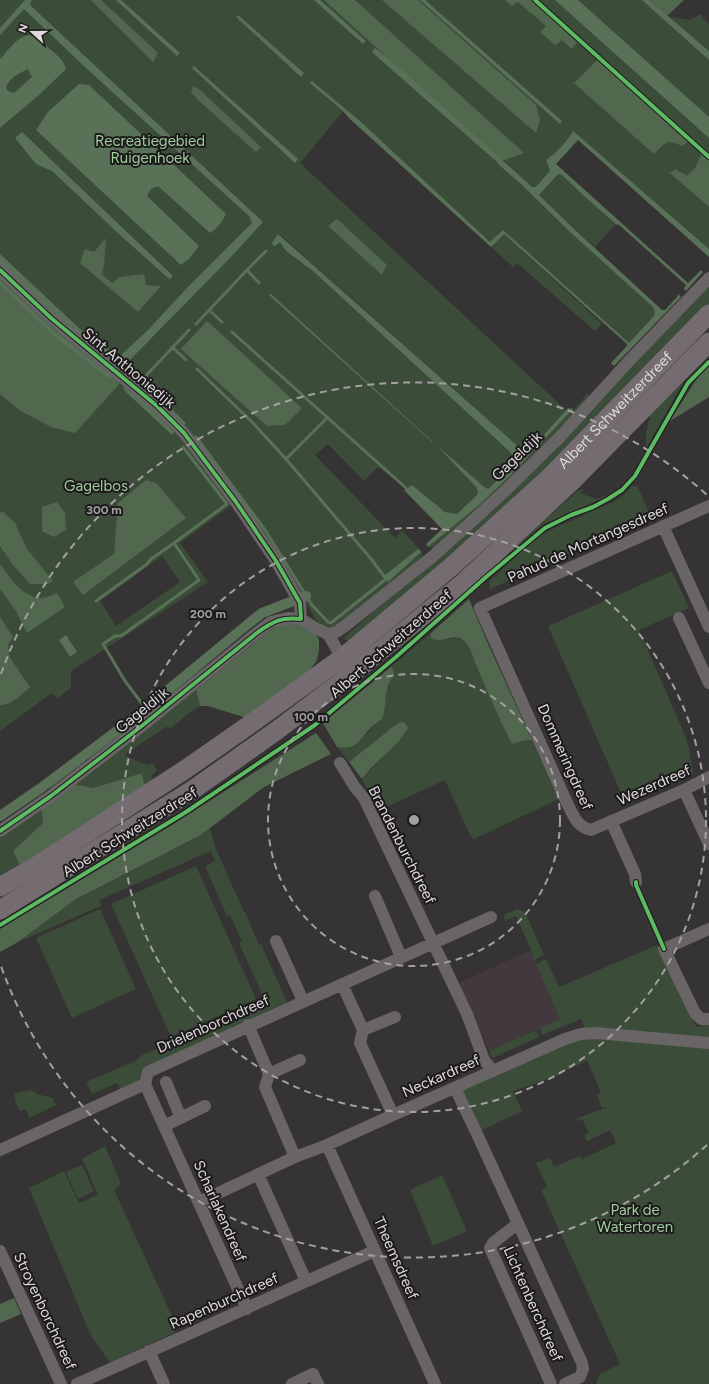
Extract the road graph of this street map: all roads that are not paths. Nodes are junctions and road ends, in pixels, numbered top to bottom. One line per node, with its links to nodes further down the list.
1 (0, 270): 9 (street, Sint Anthoniedijk)
2 (709, 278): 11 (street, Gageldijk)
3 (709, 314): 12 (highway, Albert Schweitzerdreef)
4 (709, 342): 23 (highway, Albert Schweitzerdreef)
5 (709, 506): 6 (street, Pahud de Mortangesdreef)
6 (663, 526): 7 (street, Pahud de Mortangesdreef); 10 (street)
7 (480, 608): 17 (street, Dommeringdreef)
8 (679, 618): 13 (street)
9 (301, 619): 11 (street); 18 (street, Gageldijk)
10 (709, 627)
11 (328, 634): 12 (street)
12 (342, 658): 21 (highway, Albert Schweitzerdreef)
13 (709, 683)
14 (340, 763): 27 (street, Brandenburchdreef)
15 (709, 777): 16 (street, Wezerdreef)
16 (684, 790): 17 (street, Wezerdreef); 19 (street)
17 (611, 821): 20 (street, Dommeringdreef)
18 (0, 831)
19 (709, 844)
20 (636, 882)
21 (0, 887)
22 (375, 896): 28 (street)
23 (0, 910)
24 (491, 916): 27 (street)
25 (709, 929): 32 (street)
26 (276, 941): 30 (street)
27 (433, 942): 28 (street, Drielenborchdreef); 37 (street, Brandenburchdreef)
28 (402, 957): 29 (street, Drielenborchdreef)
29 (342, 984): 30 (street, Drielenborchdreef); 34 (street)
30 (303, 1001): 33 (street, Drielenborchdreef)
31 (395, 1017): 34 (street)
32 (709, 1019)
33 (248, 1025): 38 (street); 40 (street, Drielenborchdreef)
34 (363, 1030): 43 (street)
35 (709, 1043): 37 (street, Neckardreef)
36 (300, 1060): 38 (street)
37 (493, 1071): 41 (street, Neckardreef)
38 (269, 1074): 48 (street)
39 (166, 1082): 44 (street)
40 (145, 1084): 45 (street, Scharlakendreef); 47 (street)
41 (454, 1088): 43 (street, Neckardreef); 51 (street, Lichtenberchdreef)
42 (205, 1106): 44 (street)
43 (393, 1115): 46 (street, Neckardreef)
44 (181, 1118): 45 (street)
45 (164, 1126): 50 (street, Scharlakendreef)
46 (327, 1145): 48 (street, Neckardreef); 53 (street, Theemsdreef)
47 (0, 1150)
48 (295, 1157): 49 (street, Neckardreef)
49 (258, 1174): 50 (street, Neckardreef); 54 (street)
50 (199, 1202): 55 (street, Scharlakendreef)
51 (517, 1224): 63 (street, Lichtenberchdreef); 64 (street, Lichtenberchdreef)
52 (0, 1251): 58 (street, Stroyenborchdreef)
53 (374, 1251): 54 (street, Rapenburchdreef); 62 (street, Theemsdreef)
54 (306, 1281): 55 (street, Rapenburchdreef)
55 (247, 1308): 56 (street, Rapenburchdreef)
56 (149, 1351): 57 (street, Rapenburchdreef); 59 (street)
57 (84, 1383)
58 (61, 1384)
59 (164, 1384)
60 (292, 1384): 61 (street)
61 (318, 1384)
62 (435, 1384)
63 (551, 1384)
64 (565, 1384)

